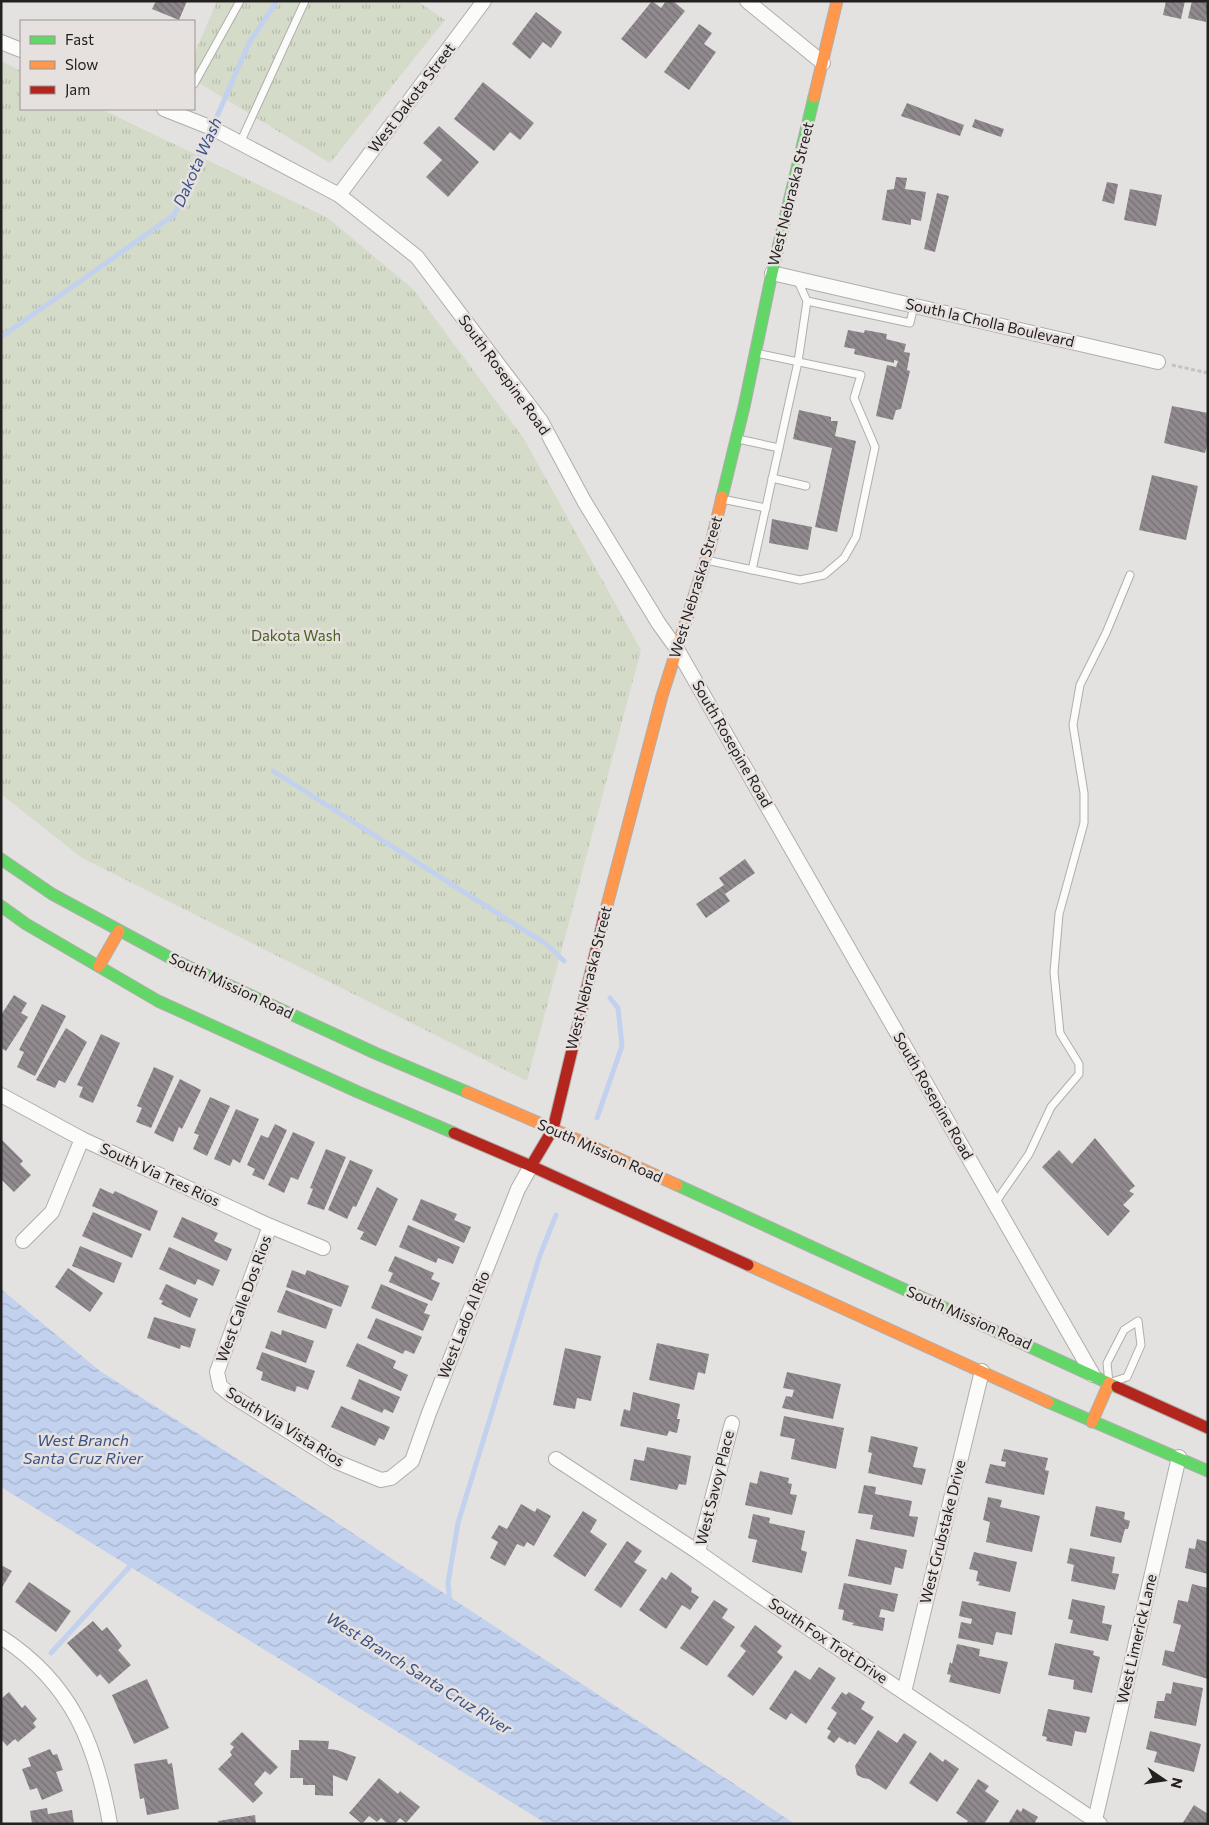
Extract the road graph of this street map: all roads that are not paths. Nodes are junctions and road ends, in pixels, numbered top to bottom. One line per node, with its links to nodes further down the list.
1 (240, 1): 9 (lane)
2 (305, 1): 11 (lane)
3 (484, 1): 12 (street, West Dakota Street)
4 (747, 1): 8 (street)
5 (837, 1): 8 (main road, West Nebraska Street)
6 (1, 42): 7 (street)
7 (20, 50)
8 (823, 64): 13 (main road, West Nebraska Street)
9 (195, 82)
10 (174, 111): 11 (street, South Rosepine Road)
11 (240, 143): 12 (street, South Rosepine Road)
12 (339, 195): 29 (street, South Rosepine Road)
13 (772, 273): 14 (street, South la Cholla Boulevard); 17 (main road, West Nebraska Street)
14 (797, 279): 15 (lane); 16 (street, South la Cholla Boulevard)
15 (807, 301): 16 (lane); 18 (lane)
16 (914, 306): 19 (street, South la Cholla Boulevard)
17 (755, 353): 18 (lane); 20 (main road, West Nebraska Street)
18 (798, 362): 21 (lane); 27 (lane)
19 (1158, 362)
20 (736, 438): 21 (lane); 24 (main road, West Nebraska Street)
21 (779, 448): 22 (lane)
22 (772, 478): 23 (lane); 25 (lane)
23 (806, 486)
24 (722, 499): 25 (lane); 26 (main road, West Nebraska Street)
25 (766, 508): 27 (lane)
26 (705, 560): 27 (lane); 29 (main road, West Nebraska Street)
27 (752, 570)
28 (1130, 575): 38 (lane)
29 (677, 648): 35 (main road, West Nebraska Street); 38 (street, South Rosepine Road)
30 (1, 859): 32 (main road, South Mission Road)
31 (1, 906): 33 (main road)
32 (119, 930): 33 (main road); 35 (main road, South Mission Road)
33 (99, 966): 37 (main road)
34 (1, 1095): 36 (street, South Via Tres Rios)
35 (553, 1129): 37 (main road, West Nebraska Street); 44 (main road, South Mission Road)
36 (82, 1139): 39 (street, South Via Tres Rios); 40 (street)
37 (531, 1166): 42 (main road); 52 (street, West Lado Al Rio)
38 (995, 1204): 44 (street, South Rosepine Road)
39 (270, 1226): 41 (street, South Via Tres Rios); 43 (street, West Calle Dos Rios)
40 (23, 1241)
41 (323, 1248)
42 (982, 1371): 46 (main road); 55 (street, West Grubstake Drive)
43 (217, 1372): 52 (street, South Via Vista Rios)
44 (1093, 1375): 45 (main road, South Mission Road)
45 (1109, 1383): 45 (lane); 46 (main road); 48 (main road, South Mission Road)
46 (1092, 1422): 49 (main road)
47 (732, 1423): 53 (street, West Savoy Place)
48 (1208, 1428)
49 (1179, 1457): 51 (main road); 56 (street, West Limerick Lane)
50 (556, 1460): 53 (street, South Fox Trot Drive)
51 (1208, 1471)
52 (391, 1478)
53 (698, 1552): 55 (street, South Fox Trot Drive)
54 (1, 1637): 57 (street)
55 (904, 1692): 56 (street, South Fox Trot Drive)
56 (1098, 1822)
57 (110, 1824)

